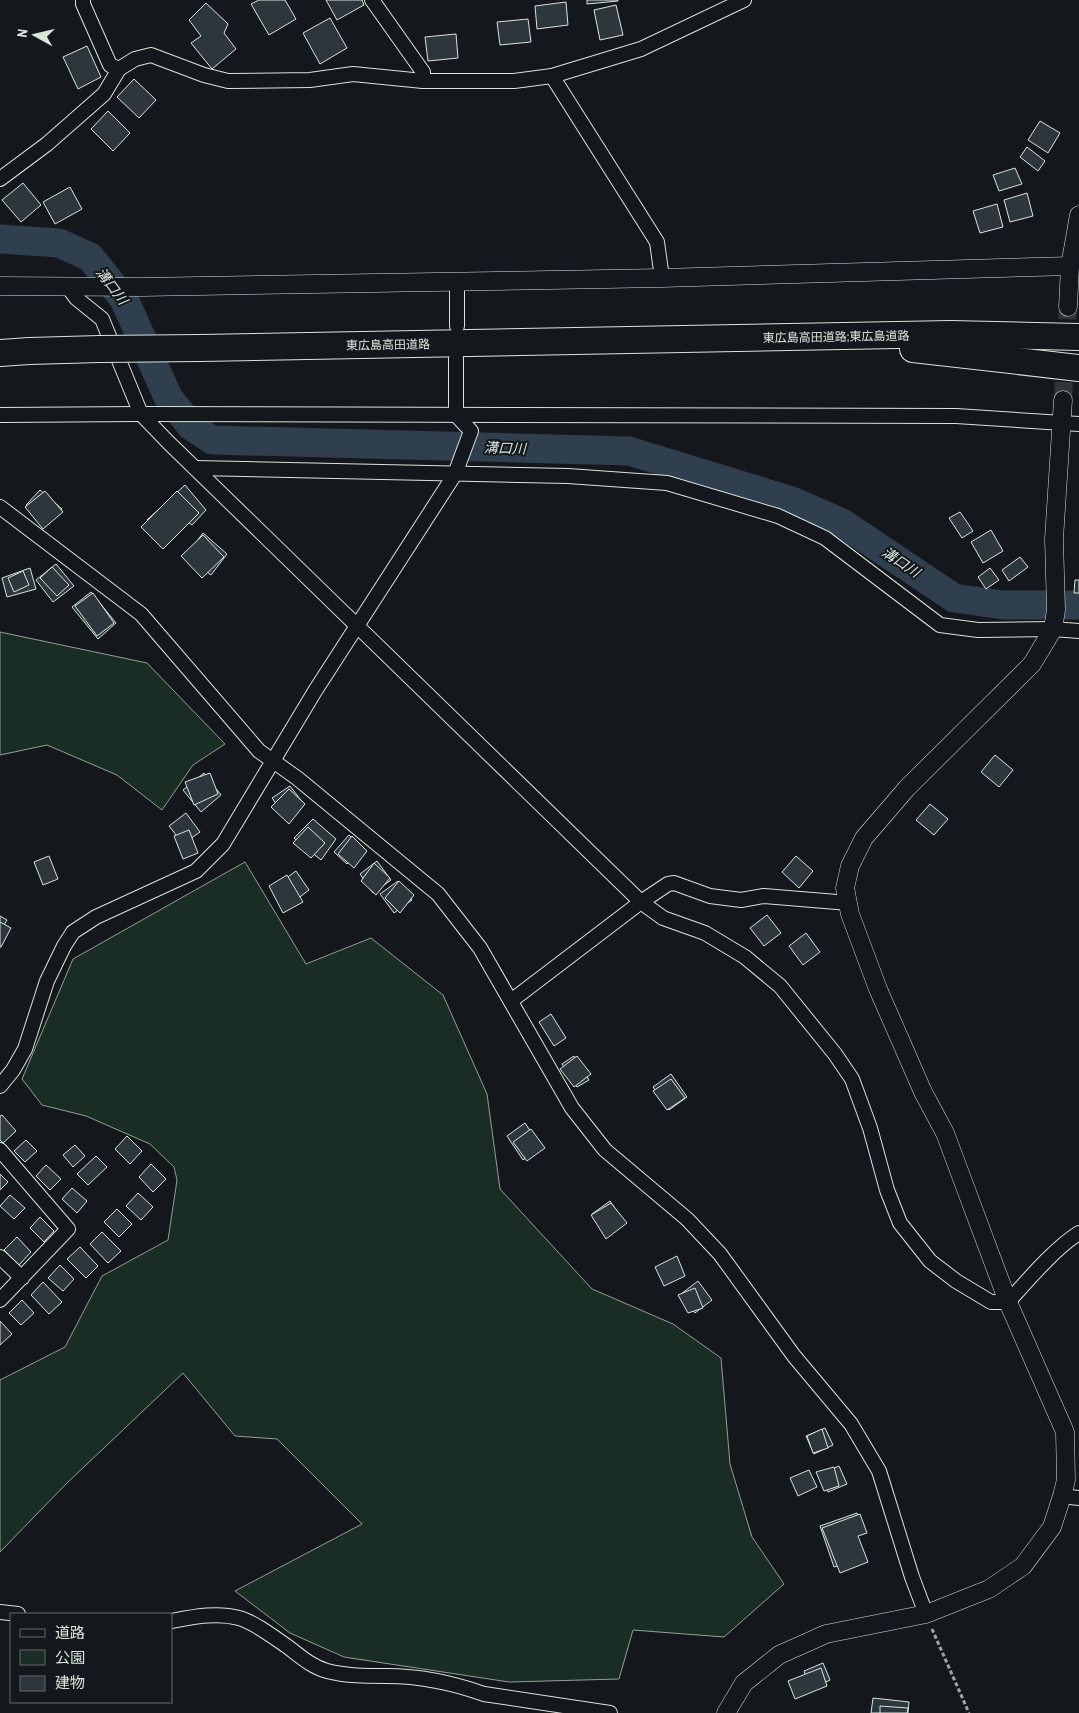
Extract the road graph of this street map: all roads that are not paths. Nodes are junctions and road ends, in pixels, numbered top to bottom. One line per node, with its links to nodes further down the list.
1 (82, 0): 4 (street)
2 (372, 0): 6 (street)
3 (744, 0): 5 (street)
4 (119, 70): 6 (street); 7 (street)
5 (552, 76): 6 (street); 10 (street)
6 (423, 81)
7 (0, 180)
8 (1079, 215): 9 (street)
9 (1075, 266): 10 (street); 14 (street)
10 (662, 278): 11 (street)
11 (457, 281): 13 (street); 15 (street)
12 (0, 286): 13 (street)
13 (68, 286): 26 (street)
14 (1068, 307)
15 (456, 326)
16 (1079, 330): 17 (highway)
17 (951, 334): 18 (highway, 東広島高田道路;東広島道路); 19 (highway, 東広島高田道路;東広島道路)
18 (1079, 337)
19 (747, 338): 20 (highway, 東広島高田道路;東広島道路); 22 (highway, 東広島高田道路, bridge)
20 (882, 345): 21 (highway, 東広島高田道路;東広島道路); 24 (highway)
21 (1079, 349)
22 (0, 353)
23 (456, 358): 28 (street)
24 (1079, 368)
25 (1063, 400): 29 (street)
26 (141, 414): 27 (street); 28 (street); 30 (street)
27 (0, 415)
28 (456, 415): 29 (street); 31 (street)
29 (1070, 423): 34 (street)
30 (195, 468): 31 (street); 33 (street)
31 (455, 474): 33 (street); 34 (street)
32 (0, 507): 36 (street)
33 (357, 625): 36 (street); 37 (street)
34 (1053, 629): 35 (street); 38 (street)
35 (1079, 631)
36 (273, 761): 39 (street); 40 (street)
37 (641, 902): 38 (street); 39 (street); 46 (street)
38 (849, 904): 46 (street)
39 (510, 1001): 48 (street)
40 (0, 1086)
41 (0, 1150): 44 (street)
42 (1079, 1233): 46 (street)
43 (0, 1257): 44 (street)
44 (22, 1278): 45 (street)
45 (0, 1300)
46 (1008, 1302): 47 (street)
47 (1071, 1497): 48 (street)
48 (926, 1614): 51 (street)
49 (172, 1621): 50 (street)
50 (610, 1713)
51 (726, 1713)

